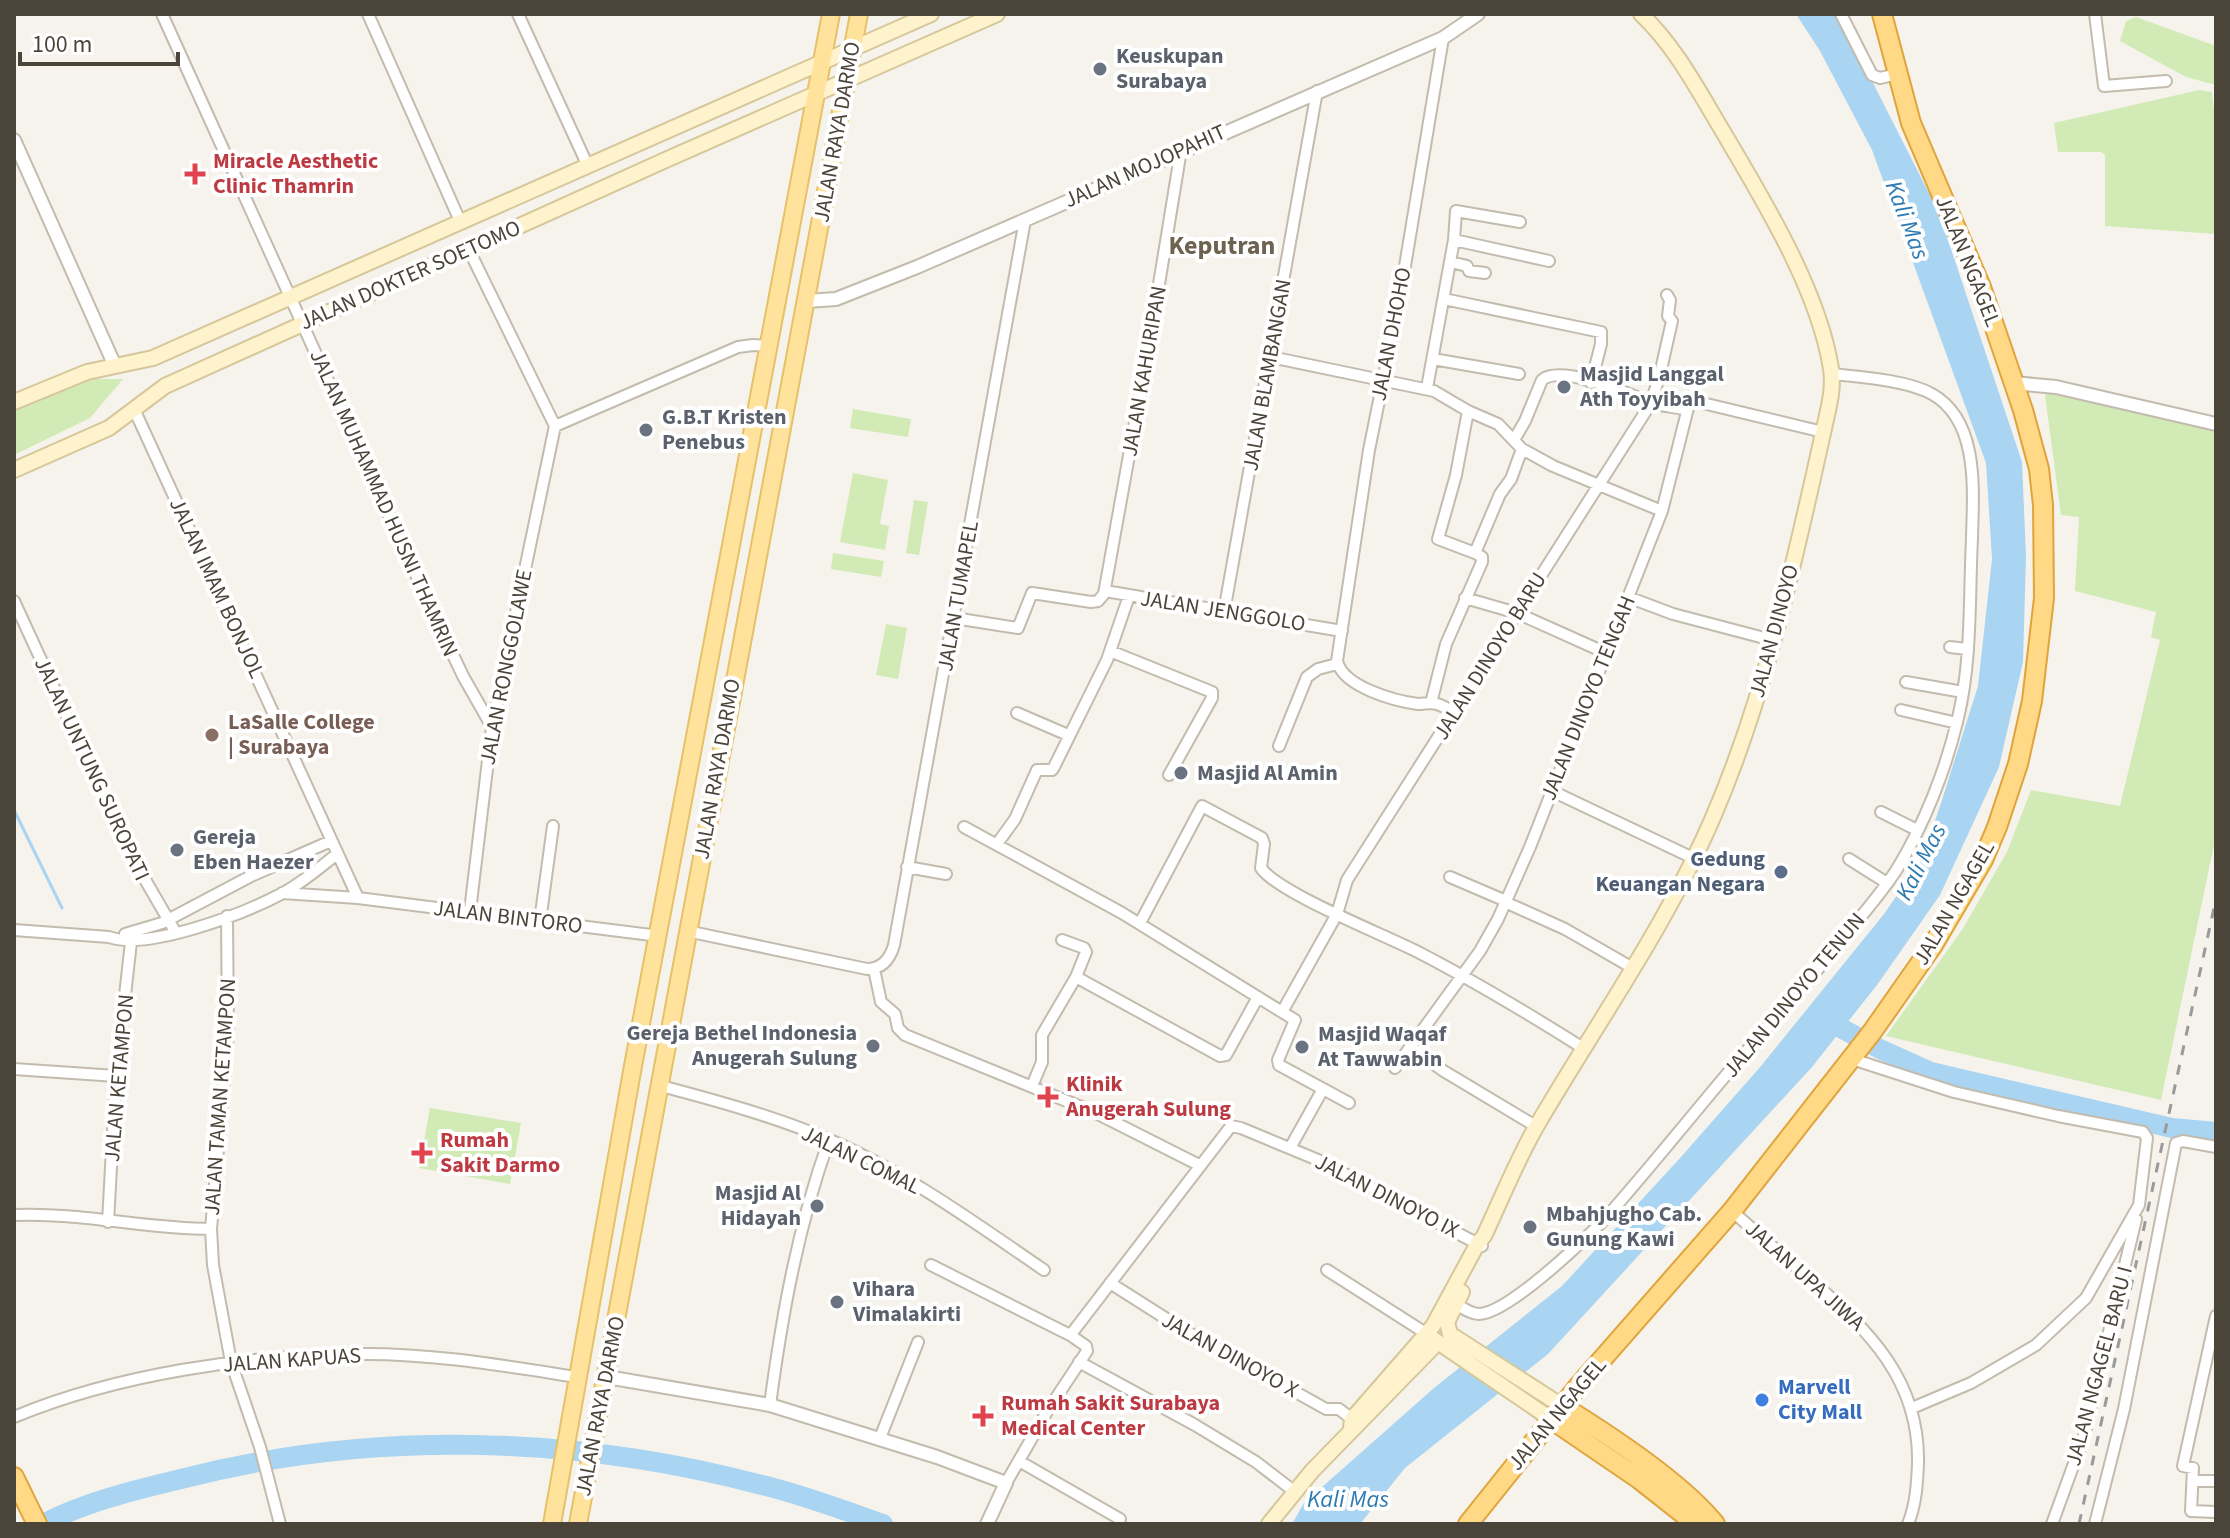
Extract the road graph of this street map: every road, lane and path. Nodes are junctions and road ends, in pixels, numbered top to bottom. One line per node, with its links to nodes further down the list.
1 (162, 14): 33 (street, JALAN MUHAMMAD HUSNI THAMRIN)
2 (368, 14): 25 (street)
3 (518, 14): 23 (street)
4 (831, 14): 15 (main road, JALAN RAYA DARMO)
5 (859, 14): 14 (main road, JALAN RAYA DARMO)
6 (931, 14): 14 (main road, JALAN DOKTER SOETOMO)
7 (997, 14): 17 (main road, JALAN DOKTER SOETOMO)
8 (1478, 14): 13 (street, JALAN MOJOPAHIT)
9 (1641, 14): 42 (main road, JALAN DINOYO)
10 (1841, 14): 16 (street)
11 (1882, 14): 16 (highway, JALAN NGAGEL)
12 (2095, 14): 18 (street)
13 (1443, 38): 19 (street, JALAN MOJOPAHIT); 43 (street, JALAN DHOHO)
14 (852, 50): 15 (main road, JALAN DOKTER SOETOMO); 17 (main road, JALAN RAYA DARMO)
15 (820, 65): 20 (main road, JALAN RAYA DARMO); 23 (main road, JALAN DOKTER SOETOMO)
16 (1898, 74): 45 (highway, JALAN NGAGEL)
17 (847, 81): 20 (main road, JALAN DOKTER SOETOMO); 35 (main road, JALAN RAYA DARMO)
18 (2166, 81)
19 (1317, 91): 22 (street, JALAN MOJOPAHIT); 38 (street, JALAN BLAMBANGAN)
20 (814, 95): 28 (main road, JALAN DOKTER SOETOMO); 37 (main road, JALAN RAYA DARMO)
21 (14, 140): 40 (street)
22 (1181, 150): 24 (street, JALAN MOJOPAHIT); 60 (street, JALAN KAHURIPAN)
23 (587, 164): 25 (main road, JALAN DOKTER SOETOMO)
24 (1025, 220): 35 (street, JALAN MOJOPAHIT); 67 (street, JALAN TUMAPEL)
25 (460, 221): 33 (main road, JALAN DOKTER SOETOMO)
26 (1520, 222): 27 (street)
27 (1454, 240): 29 (street); 30 (street)
28 (468, 248): 36 (main road, JALAN DOKTER SOETOMO); 53 (street)
29 (1549, 261)
30 (1451, 262): 31 (street); 34 (street)
31 (1485, 273)
32 (1667, 295): 48 (street, JALAN DINOYO BARU)
33 (290, 298): 36 (street, JALAN MUHAMMAD HUSNI THAMRIN); 40 (main road, JALAN DOKTER SOETOMO)
34 (1444, 299): 39 (street); 44 (street)
35 (807, 301): 71 (main road, JALAN RAYA DARMO)
36 (303, 323): 49 (main road, JALAN DOKTER SOETOMO); 86 (street, JALAN MUHAMMAD HUSNI THAMRIN)
37 (768, 346): 53 (street); 70 (main road, JALAN RAYA DARMO)
38 (1271, 357): 43 (street); 65 (street, JALAN BLAMBANGAN)
39 (1433, 359): 41 (street); 46 (street)
40 (115, 366): 47 (main road, JALAN DOKTER SOETOMO)
41 (1519, 374)
42 (1832, 374): 54 (main road, JALAN DINOYO); 73 (street, JALAN DINOYO TENUN)
43 (1383, 379): 46 (street); 68 (street, JALAN DHOHO)
44 (1591, 383): 48 (street); 55 (street)
45 (2014, 383): 52 (street); 127 (highway, JALAN NGAGEL)
46 (1427, 388): 51 (street)
47 (14, 402)
48 (1651, 403): 50 (street); 57 (street, JALAN DINOYO BARU)
49 (134, 409): 56 (main road, JALAN DOKTER SOETOMO); 95 (street, JALAN IMAM BONJOL)
50 (1687, 410): 54 (street); 58 (street, JALAN DINOYO TENGAH)
51 (1468, 411): 55 (street); 59 (street)
52 (2216, 424)
53 (555, 426): 86 (street, JALAN RONGGOLAWE)
54 (1823, 432): 69 (main road, JALAN DINOYO)
55 (1518, 444): 57 (street); 59 (street)
56 (14, 470)
57 (1597, 485): 58 (street); 66 (street, JALAN DINOYO BARU)
58 (1662, 511): 62 (street, JALAN DINOYO TENGAH)
59 (1475, 553): 63 (street)
60 (1105, 591): 61 (street, JALAN JENGGOLO); 67 (street)
61 (1129, 596): 65 (street, JALAN JENGGOLO); 74 (street)
62 (1628, 597): 69 (street); 75 (street, JALAN DINOYO TENGAH)
63 (1465, 598): 66 (street); 81 (street)
64 (14, 601): 110 (street, JALAN UNTUNG SUROPATI)
65 (1224, 612): 68 (street, JALAN JENGGOLO)
66 (1517, 613): 75 (street); 83 (street, JALAN DINOYO BARU)
67 (954, 618): 100 (street, JALAN TUMAPEL)
68 (1342, 631): 76 (street, JALAN DHOHO)
69 (1772, 640): 98 (main road, JALAN DINOYO)
70 (714, 641): 71 (main road); 77 (main road, JALAN RAYA DARMO)
71 (740, 646): 78 (main road, JALAN RAYA DARMO)
72 (1950, 647): 73 (street)
73 (1967, 649): 80 (street, JALAN DINOYO TENUN)
74 (1110, 651): 87 (street); 89 (street)
75 (1606, 653): 90 (street, JALAN DINOYO TENGAH)
76 (1337, 664): 81 (street); 88 (street)
77 (707, 674): 78 (main road); 116 (main road, JALAN RAYA DARMO)
78 (734, 676): 114 (main road, JALAN RAYA DARMO)
79 (1906, 682): 80 (street)
80 (1963, 692): 85 (street, JALAN DINOYO TENUN)
81 (1431, 703): 83 (street)
82 (1901, 710): 85 (street)
83 (1455, 712): 108 (street, JALAN DINOYO BARU)
84 (1017, 713): 87 (street)
85 (1957, 723): 94 (street, JALAN DINOYO TENUN)
86 (492, 727): 107 (street, JALAN RONGGOLAWE)
87 (1068, 735): 96 (street)
88 (1279, 746)
89 (1169, 775)
90 (1552, 791): 98 (street); 106 (street, JALAN DINOYO TENGAH)
91 (1881, 812): 94 (street)
92 (553, 826): 111 (street)
93 (964, 827): 96 (street)
94 (1917, 830): 103 (street, JALAN DINOYO TENUN)
95 (331, 841): 97 (street, JALAN IMAM BONJOL); 110 (street)
96 (997, 844): 112 (street)
97 (337, 854): 104 (street); 105 (street, JALAN IMAM BONJOL)
98 (1693, 858): 119 (main road, JALAN DINOYO)
99 (1849, 859): 103 (street)
100 (907, 867): 101 (street); 120 (street, JALAN TUMAPEL)
101 (946, 874)
102 (1450, 877): 106 (street)
103 (1887, 883): 150 (street, JALAN DINOYO TENUN)
104 (282, 893): 105 (street, JALAN BINTORO); 109 (street)
105 (358, 898): 107 (street, JALAN BINTORO)
106 (1506, 901): 119 (street); 121 (street, JALAN DINOYO TENGAH)
107 (470, 911): 111 (street, JALAN BINTORO)
108 (1337, 914): 112 (street); 121 (street); 124 (street, JALAN DINOYO BARU)
109 (227, 916): 115 (street); 144 (street, JALAN TAMAN KETAMPON)
110 (168, 920): 115 (street, JALAN UNTUNG SUROPATI); 117 (street)
111 (540, 921): 116 (street, JALAN BINTORO)
112 (1140, 923): 123 (street)
113 (14, 930): 117 (street)
114 (687, 931): 120 (street); 131 (main road, JALAN RAYA DARMO)
115 (176, 933): 117 (street)
116 (659, 936): 157 (main road, JALAN RAYA DARMO)
117 (132, 937): 130 (street, JALAN KETAMPON)
118 (1062, 940): 122 (street)
119 (1631, 967): 126 (main road, JALAN DINOYO)
120 (877, 968): 132 (street)
121 (1462, 975): 125 (street, JALAN DINOYO TENGAH); 126 (street)
122 (1076, 977): 123 (street); 132 (street)
123 (1254, 995): 124 (street)
124 (1282, 1012): 133 (street)
125 (1411, 1047): 128 (street, JALAN DINOYO TENGAH); 135 (street)
126 (1583, 1048): 135 (main road, JALAN DINOYO)
127 (1854, 1055): 140 (street, JALAN NGAGEL BARU I); 141 (highway, JALAN NGAGEL)
128 (1395, 1068)
129 (14, 1069): 130 (street)
130 (116, 1076): 143 (street, JALAN KETAMPON)
131 (661, 1086): 136 (street, JALAN COMAL); 158 (main road, JALAN RAYA DARMO)
132 (1032, 1086): 139 (street)
133 (1323, 1089): 134 (street); 138 (street)
134 (1349, 1103)
135 (1537, 1127): 145 (main road, JALAN DINOYO)
136 (829, 1140): 147 (street, JALAN COMAL); 159 (street)
137 (2216, 1147): 184 (street)
138 (1290, 1148): 139 (street, JALAN DINOYO IX); 145 (street, JALAN DINOYO IX)
139 (1199, 1165): 149 (street)
140 (2139, 1205): 160 (street); 183 (street, JALAN NGAGEL BARU I)
141 (1732, 1211): 160 (street, JALAN UPA JIWA); 161 (highway, JALAN NGAGEL)
142 (14, 1215): 143 (street)
143 (108, 1222): 144 (street)
144 (211, 1229): 155 (street, JALAN TAMAN KETAMPON)
145 (1482, 1242): 150 (main road, JALAN DINOYO); 153 (main road, JALAN DINOYO)
146 (931, 1265): 152 (street)
147 (1044, 1270)
148 (1327, 1270): 153 (street)
149 (1110, 1283): 152 (street); 163 (street, JALAN DINOYO X)
150 (1456, 1304): 153 (main road, JALAN DINOYO)
151 (2216, 1316): 167 (street)
152 (1072, 1336): 156 (street)
153 (1442, 1341): 161 (main road); 163 (main road)
154 (918, 1342): 164 (street)
155 (231, 1362): 157 (street, JALAN KAPUAS); 162 (street, JALAN KAPUAS); 174 (street, JALAN TAMAN KETAMPON)
156 (1079, 1362): 165 (street); 170 (street)
157 (577, 1377): 175 (main road, JALAN RAYA DARMO)
158 (607, 1377): 159 (street); 176 (main road, JALAN RAYA DARMO)
159 (770, 1405): 164 (street)
160 (1912, 1408): 182 (street, JALAN UPA JIWA)
161 (1556, 1412): 179 (highway, JALAN NGAGEL); 180 (highway); 181 (highway)
162 (14, 1417)
163 (1354, 1424): 170 (main road)
164 (880, 1438): 169 (street)
165 (1019, 1461): 169 (street); 172 (street)
166 (14, 1477): 173 (highway)
167 (2193, 1481): 168 (street); 171 (street)
168 (2216, 1481)
169 (1006, 1483): 177 (street)
170 (1295, 1492): 178 (main road)
171 (2216, 1512)
172 (1120, 1519)
173 (36, 1523)
174 (280, 1524)
175 (552, 1524)
176 (578, 1524)
177 (987, 1524)
178 (1269, 1524)
179 (1468, 1524)
180 (1696, 1524)
181 (1715, 1524)
182 (1908, 1524)
183 (2052, 1524)
184 (2095, 1524)

